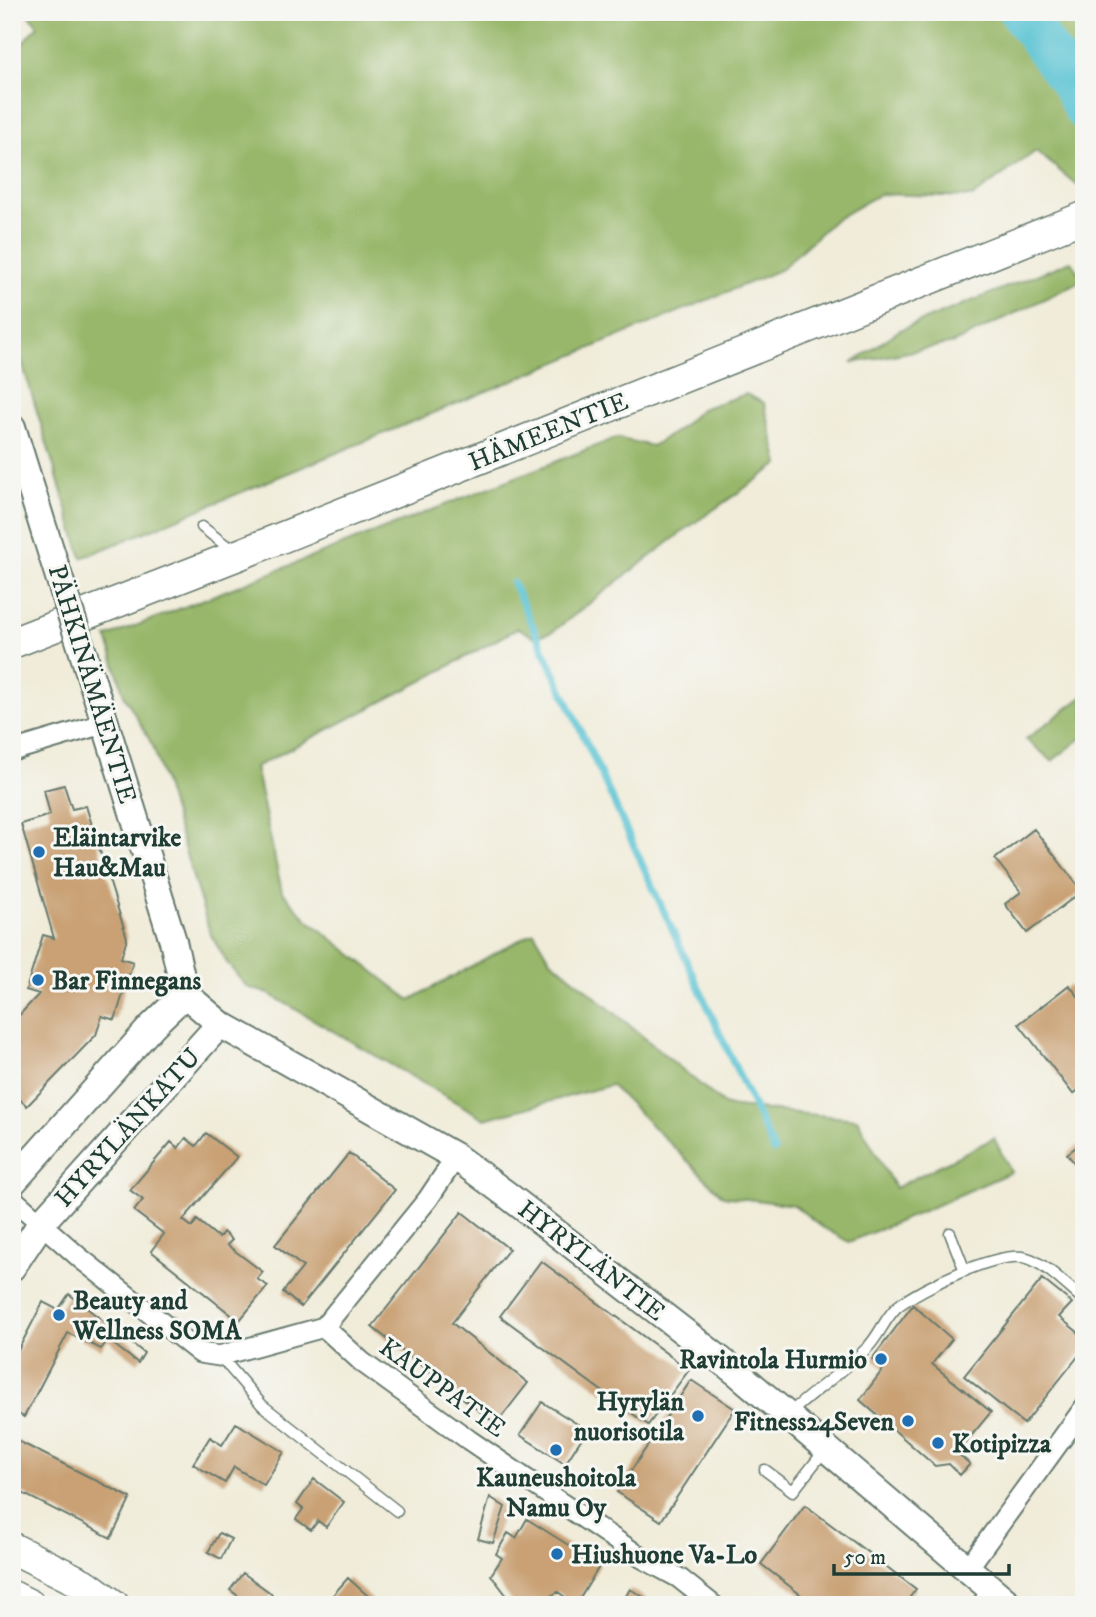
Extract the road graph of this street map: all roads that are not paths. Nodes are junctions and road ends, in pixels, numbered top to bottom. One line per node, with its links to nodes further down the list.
1 (1079, 219): 4 (main road, HÄMEENTIE)
2 (12, 427): 6 (street, PÄHKINÄMÄENTIE, bridge)
3 (202, 527): 4 (lane)
4 (239, 555): 5 (main road, HÄMEENTIE)
5 (12, 643)
6 (106, 723): 7 (street); 8 (street, PÄHKINÄMÄENTIE)
7 (12, 751)
8 (185, 994): 9 (street, HYRYLÄNTIE); 11 (street, HYRYLÄNKATU)
9 (220, 1024): 10 (street, HYRYLÄNTIE); 13 (street, HYRYLÄNKATU)
10 (456, 1157): 18 (street); 21 (street, HYRYLÄNTIE)
11 (12, 1183)
12 (12, 1198): 13 (street)
13 (42, 1222): 15 (street, HYRYLÄNKATU); 19 (street)
14 (950, 1233): 16 (lane)
15 (12, 1267)
16 (965, 1271): 17 (lane); 21 (lane)
17 (1084, 1300)
18 (324, 1327): 19 (street); 31 (street, KAUPPATIE)
19 (219, 1356): 24 (lane)
20 (1084, 1408): 26 (street)
21 (788, 1415): 22 (street, HYRYLÄNTIE)
22 (827, 1448): 23 (lane); 26 (street, HYRYLÄNTIE)
23 (765, 1470)
24 (397, 1511)
25 (12, 1548): 30 (main road)
26 (968, 1568): 28 (street, HYRYLÄNTIE)
27 (12, 1596): 29 (main road)
28 (995, 1600)
29 (30, 1605)
30 (114, 1605)
31 (713, 1605)

